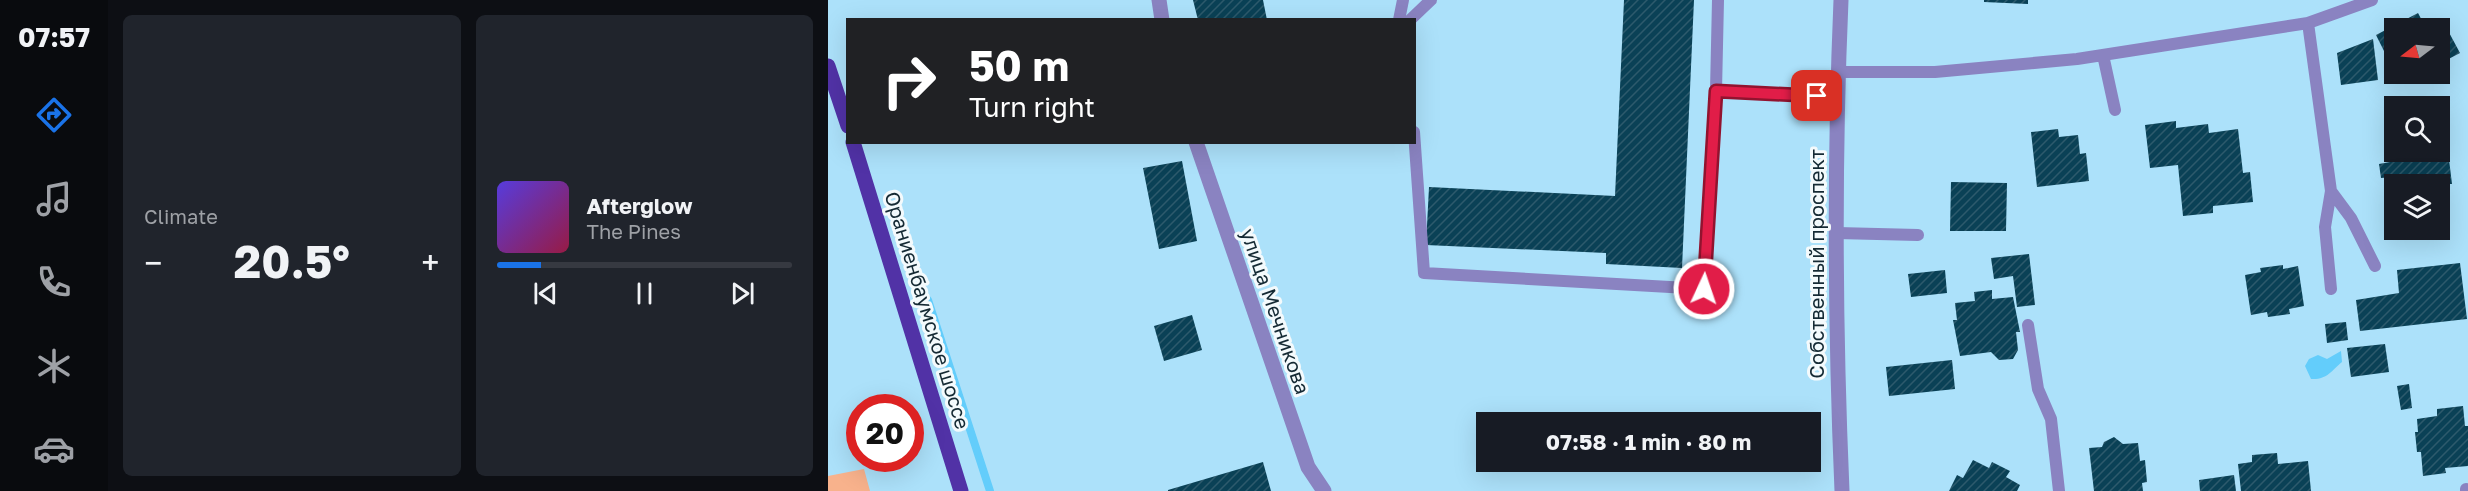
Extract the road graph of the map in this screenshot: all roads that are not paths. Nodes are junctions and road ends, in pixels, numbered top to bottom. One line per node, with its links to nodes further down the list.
1 (1159, 0): 7 (street)
2 (1403, 0): 8 (lane)
3 (1431, 0): 9 (lane)
4 (1718, 0): 14 (lane)
5 (1841, 0): 13 (street, Собственный проспект)
6 (2372, 0): 10 (lane)
7 (1162, 18)
8 (1399, 18)
9 (1412, 18)
10 (2308, 23): 11 (lane); 21 (lane)
11 (2103, 55): 13 (lane); 16 (lane)
12 (828, 66): 17 (main road)
13 (1838, 72): 15 (street, Собственный проспект)
14 (1716, 91): 15 (lane); 20 (lane)
15 (1837, 97): 22 (street, Собственный проспект)
16 (2115, 110)
17 (846, 120)
18 (854, 144): 27 (main road, Ораниенбаумское шоссе)
19 (1197, 144): 28 (street, улица Мечникова)
20 (1415, 144)
21 (2331, 191): 24 (lane); 25 (lane)
22 (1837, 233): 23 (lane); 29 (street, Собственный проспект)
23 (1918, 235)
24 (2375, 266)
25 (2331, 289)
26 (2028, 325): 30 (lane)
27 (961, 491)
28 (1324, 491)
29 (1842, 491)
30 (2059, 491)

